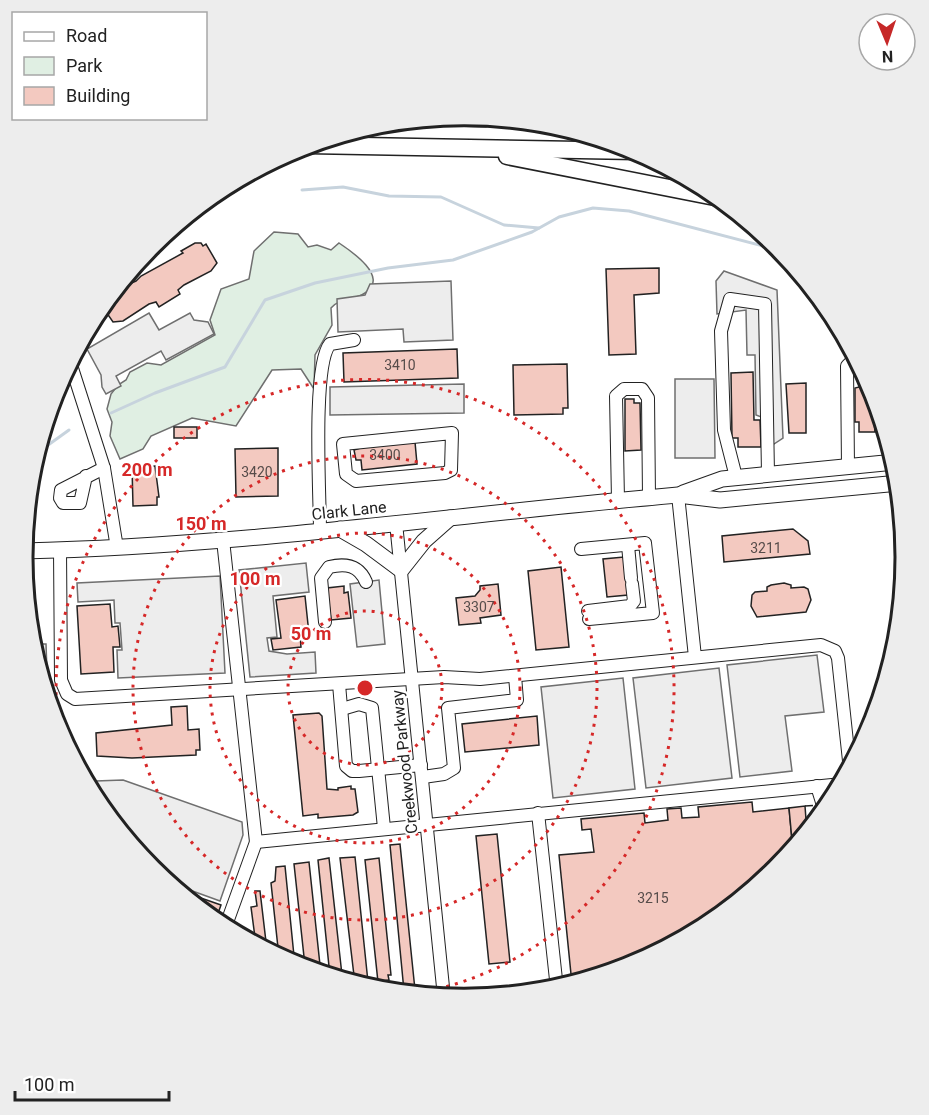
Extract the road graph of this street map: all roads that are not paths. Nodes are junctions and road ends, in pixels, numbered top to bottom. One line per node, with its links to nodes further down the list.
1 (338, 146): 2 (highway)
2 (471, 148): 3 (highway); 4 (highway)
3 (607, 150)
4 (694, 193)
5 (354, 340): 22 (street)
6 (850, 363): 9 (street)
7 (74, 374): 10 (street)
8 (885, 461): 9 (main road, Clark Lane)
9 (848, 467): 11 (main road, Clark Lane)
10 (104, 468): 12 (street); 25 (street)
11 (768, 474): 14 (main road, Clark Lane); 14 (street)
12 (86, 476)
13 (391, 477): 13 (street)
14 (736, 477): 16 (main road, Clark Lane)
15 (890, 484): 16 (main road, Clark Lane)
16 (678, 495): 17 (main road, Clark Lane); 32 (street)
17 (649, 497): 18 (main road, Clark Lane); 18 (street)
18 (618, 500): 19 (main road, Clark Lane)
19 (450, 518): 20 (main road, Clark Lane); 29 (main road)
20 (396, 523): 21 (main road, Clark Lane); 29 (street, Creekwood Parkway)
21 (340, 529): 22 (main road, Clark Lane); 29 (main road)
22 (320, 531): 23 (main road, Clark Lane)
23 (223, 540): 25 (main road, Clark Lane); 36 (street)
24 (628, 544): 24 (street); 26 (street)
25 (117, 548): 28 (main road, Clark Lane)
26 (581, 549)
27 (33, 550): 28 (main road, Clark Lane)
28 (60, 550): 36 (street)
29 (401, 570): 34 (street, Creekwood Parkway)
30 (366, 582): 31 (street)
31 (325, 622)
32 (696, 657): 33 (street); 38 (street)
33 (515, 676): 34 (street); 40 (street)
34 (412, 679): 35 (street); 40 (street, Creekwood Parkway)
35 (339, 684): 36 (street); 37 (street)
36 (240, 690): 47 (street)
37 (342, 709): 39 (street); 39 (street)
38 (848, 755)
39 (378, 770): 40 (street); 46 (street)
40 (422, 771): 45 (street, Creekwood Parkway)
41 (831, 784): 42 (street)
42 (817, 786): 43 (street); 44 (street)
43 (821, 800)
44 (538, 813): 45 (street); 49 (street)
45 (427, 824): 46 (street); 50 (street, Creekwood Parkway)
46 (384, 828): 47 (street)
47 (256, 842): 48 (street)
48 (229, 918)
49 (556, 979)
50 (443, 988)

